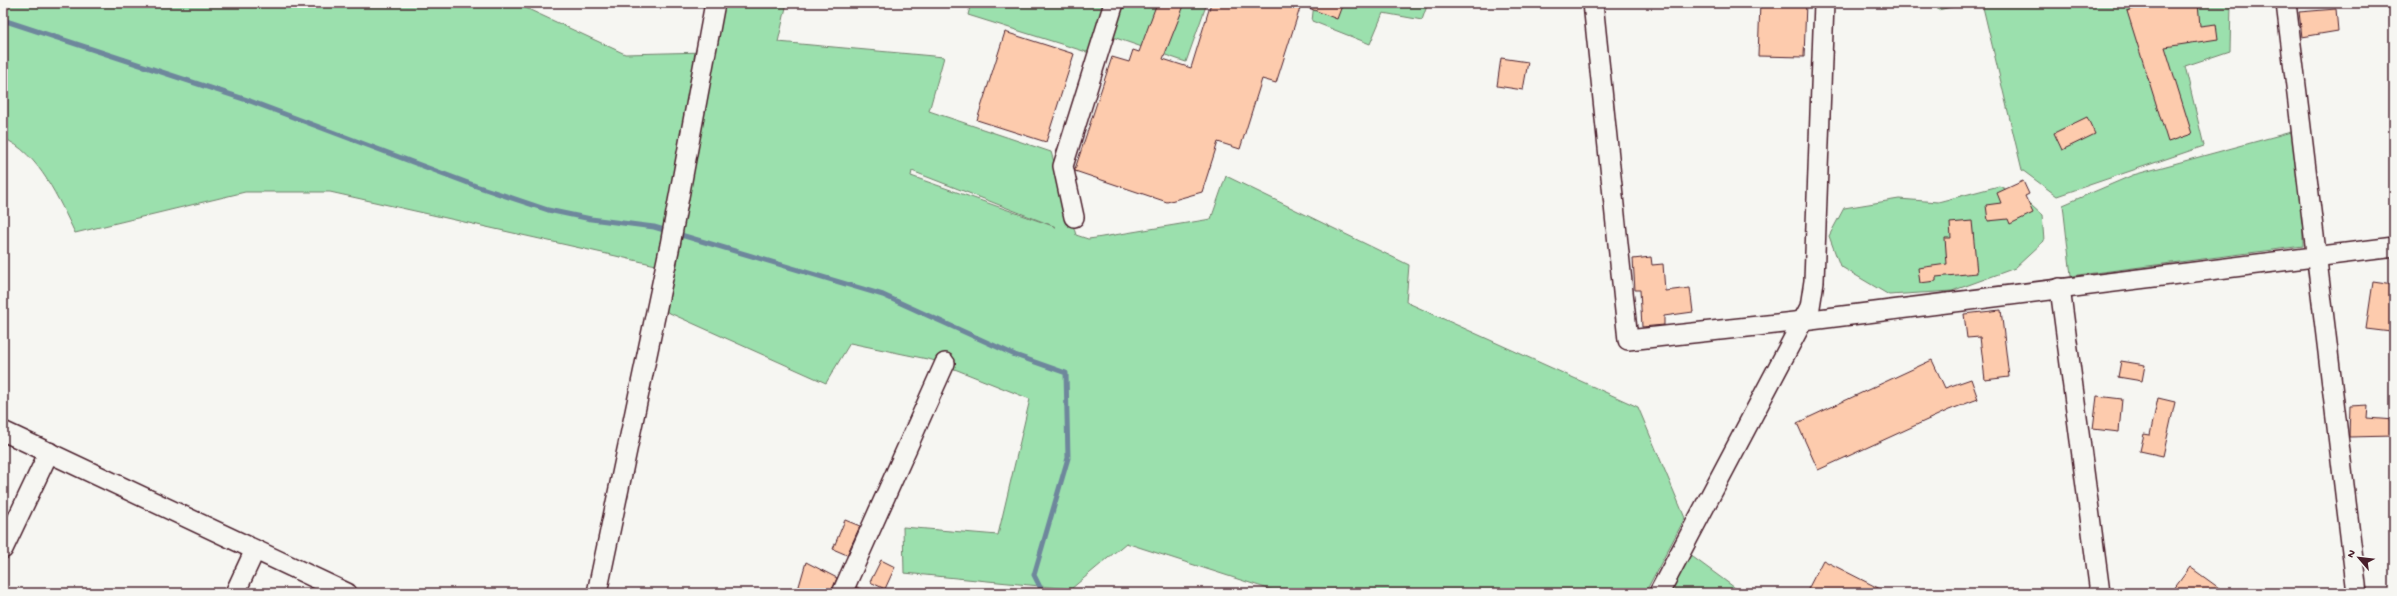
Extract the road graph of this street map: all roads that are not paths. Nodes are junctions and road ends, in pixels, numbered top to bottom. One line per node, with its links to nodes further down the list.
1 (715, 3): 18 (street)
2 (1114, 3): 6 (street)
3 (1593, 3): 10 (street)
4 (1824, 3): 10 (street)
5 (2286, 3): 8 (street)
6 (1074, 217)
7 (2394, 247): 8 (street)
8 (2317, 256): 9 (street); 22 (street)
9 (2060, 288): 10 (street); 21 (street)
10 (1803, 321): 20 (street)
11 (945, 363): 19 (street)
12 (3, 430): 13 (street)
13 (49, 452): 14 (street); 15 (street)
14 (3, 549)
15 (255, 550): 16 (street); 17 (street)
16 (235, 593)
17 (347, 593)
18 (597, 593)
19 (842, 593)
20 (1659, 593)
21 (2100, 593)
22 (2357, 593)

